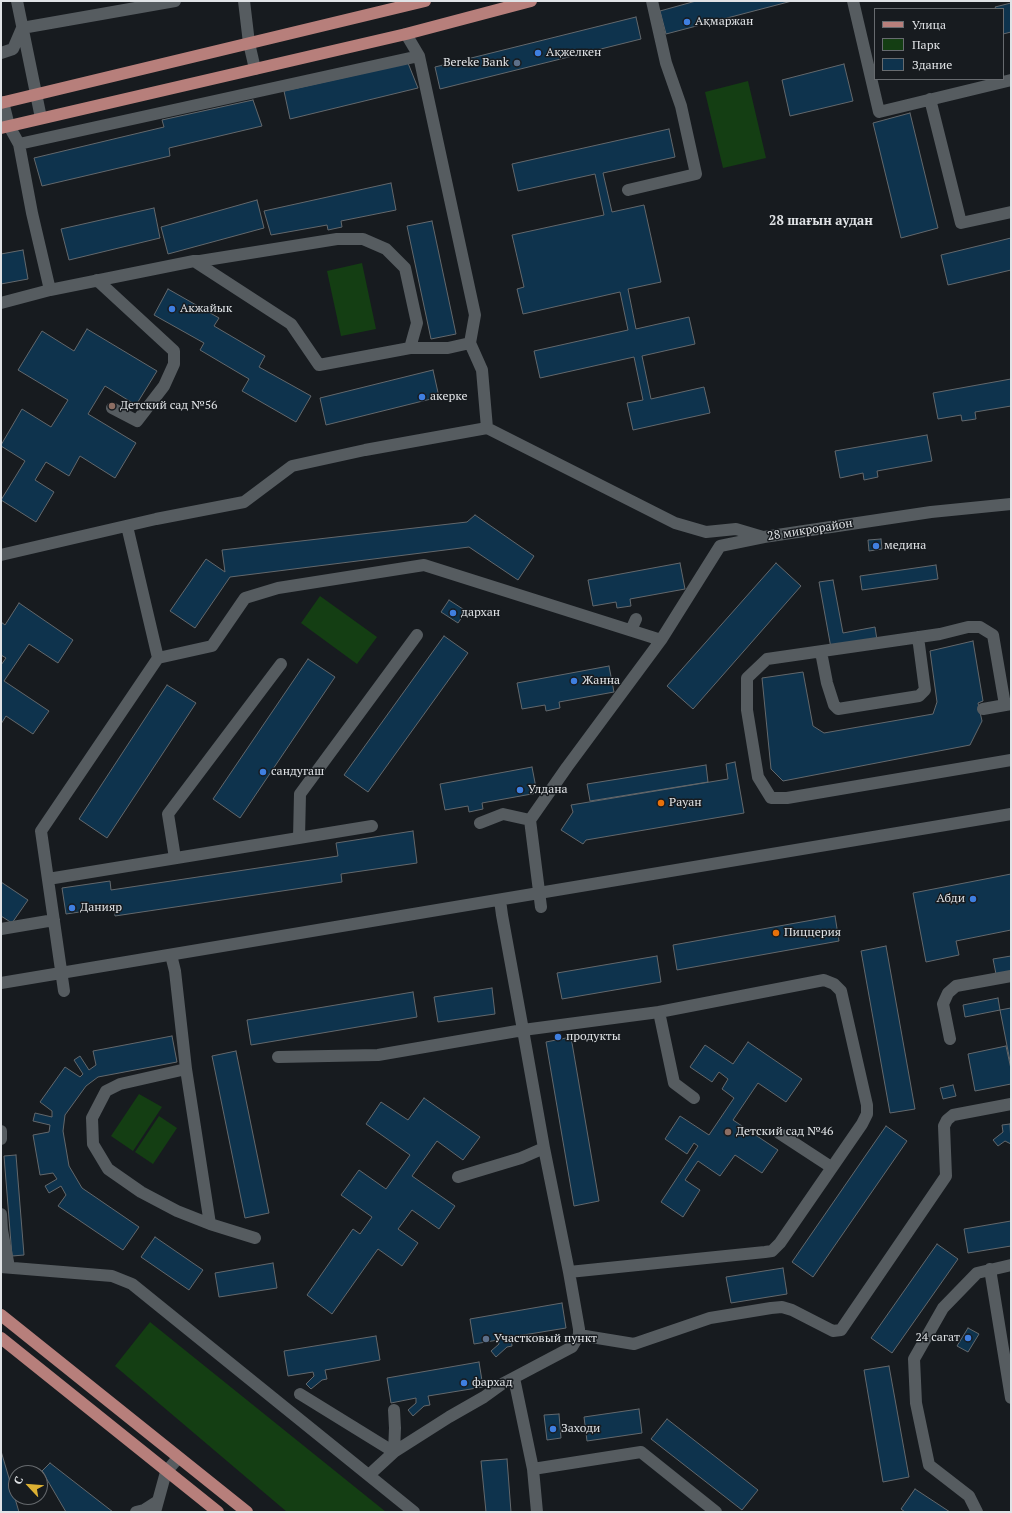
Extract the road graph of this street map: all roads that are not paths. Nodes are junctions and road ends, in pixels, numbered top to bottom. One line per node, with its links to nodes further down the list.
1 (17, 1): 8 (street)
2 (175, 1): 8 (street)
3 (244, 1): 10 (street)
4 (425, 1): 10 (main road)
5 (528, 1): 9 (main road)
6 (652, 1): 21 (street)
7 (853, 1): 16 (street)
8 (22, 28): 11 (street); 15 (street)
9 (406, 34): 12 (street); 13 (main road)
10 (249, 43): 13 (street); 15 (main road)
11 (1, 53)
12 (419, 56): 20 (street); 27 (street)
13 (255, 69): 18 (main road)
14 (1011, 80): 16 (street)
15 (36, 94): 17 (main road); 18 (street)
16 (930, 99): 22 (street)
17 (2, 102): 19 (street)
18 (41, 118): 19 (main road)
19 (5, 127): 20 (street)
20 (19, 144): 25 (street)
21 (628, 190)
22 (1011, 212)
23 (194, 261): 24 (street); 28 (street); 28 (street)
24 (97, 280): 25 (street); 29 (street)
25 (50, 290): 26 (street)
26 (1, 303)
27 (470, 343): 28 (street); 30 (street)
28 (410, 348)
29 (112, 408)
30 (487, 428): 32 (street); 33 (street)
31 (1011, 504): 33 (street, 28 микрорайон)
32 (127, 526): 34 (street); 41 (street)
33 (764, 537): 39 (street, 28 микрорайон)
34 (1, 555)
35 (636, 619): 36 (street)
36 (631, 630): 39 (street); 41 (street)
37 (417, 635): 50 (street)
38 (918, 637): 40 (street); 40 (street); 43 (street)
39 (661, 640): 47 (street, 28 микрорайон)
40 (821, 652): 45 (street)
41 (158, 658): 52 (street)
42 (281, 664): 51 (street)
43 (1008, 705): 44 (street)
44 (983, 709)
45 (1011, 760)
46 (1011, 814): 53 (street)
47 (530, 820): 48 (street); 53 (street)
48 (480, 822)
49 (372, 826): 50 (street)
50 (299, 838): 51 (street)
51 (175, 858): 52 (street)
52 (48, 879): 56 (street)
53 (539, 893): 54 (street); 55 (street)
54 (500, 900): 58 (street); 64 (street)
55 (541, 907)
56 (54, 920): 57 (street); 59 (street)
57 (1, 929)
58 (171, 955): 59 (street); 67 (street)
59 (60, 974): 61 (street); 62 (street)
60 (1011, 976): 65 (street)
61 (1, 983)
62 (64, 991)
63 (659, 1012): 64 (street); 68 (street); 74 (street)
64 (524, 1030): 66 (street); 73 (street)
65 (950, 1039)
66 (278, 1057)
67 (186, 1069): 77 (street); 77 (street)
68 (694, 1098)
69 (1011, 1104): 84 (street)
70 (1, 1131): 72 (street)
71 (779, 1133): 74 (street)
72 (1, 1139)
73 (544, 1148): 75 (street); 82 (street)
74 (831, 1167): 82 (street)
75 (458, 1177)
76 (1, 1214): 80 (street)
77 (210, 1224): 78 (street)
78 (255, 1238)
79 (1011, 1265): 81 (street)
80 (5, 1267): 94 (street)
81 (990, 1269): 88 (street); 102 (street)
82 (569, 1272): 84 (street)
83 (1, 1315): 91 (main road)
84 (579, 1335): 86 (street)
85 (1, 1338): 93 (main road)
86 (514, 1378): 90 (street); 92 (street)
87 (300, 1394): 90 (street)
88 (1011, 1398)
89 (394, 1410): 90 (street)
90 (394, 1452): 94 (street)
91 (178, 1458): 93 (street); 98 (main road)
92 (533, 1469): 100 (street); 101 (street)
93 (166, 1472): 95 (street); 97 (main road)
94 (369, 1475): 99 (street)
95 (156, 1506): 96 (street)
96 (136, 1512)
97 (218, 1512)
98 (247, 1512)
99 (414, 1512)
100 (537, 1512)
101 (716, 1512)
102 (977, 1512)

